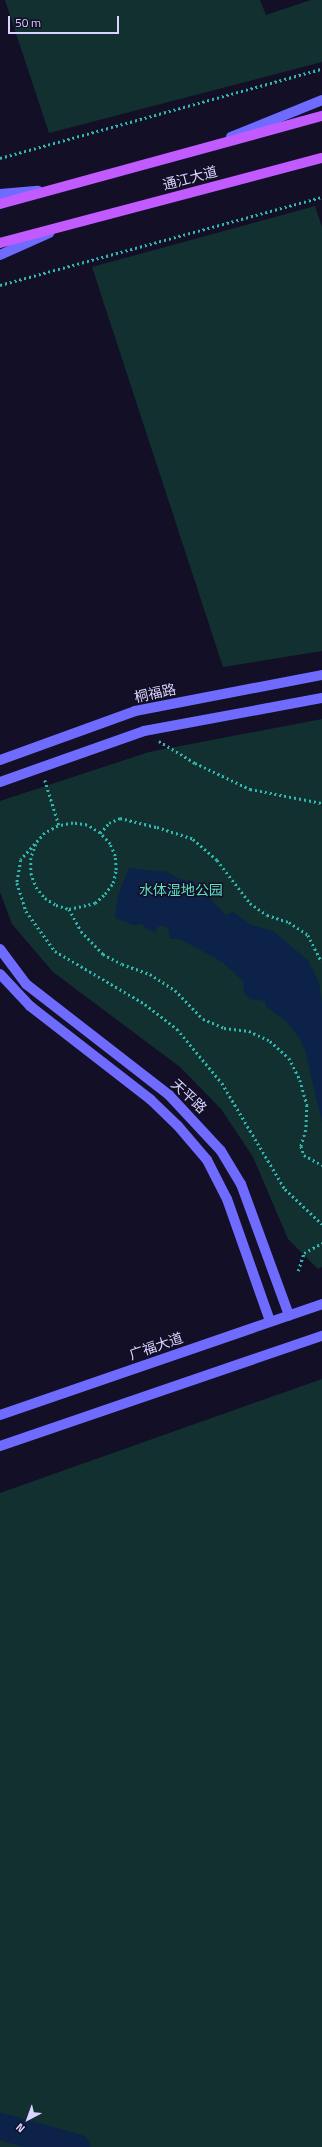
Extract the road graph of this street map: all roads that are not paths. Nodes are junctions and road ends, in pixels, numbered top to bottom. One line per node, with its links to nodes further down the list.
1 (322, 100): 3 (street, 通江大道)
2 (322, 116): 3 (main road, 通江大道)
3 (205, 148): 5 (main road, 通江大道)
4 (321, 159): 8 (main road, 通江大道)
5 (52, 190): 6 (street, 通江大道); 7 (main road, 通江大道)
6 (0, 194)
7 (0, 204)
8 (69, 224): 9 (main road, 通江大道); 10 (street, 通江大道)
9 (0, 243)
10 (0, 255)
11 (322, 675): 13 (street, 桐福路)
12 (322, 698): 14 (street)
13 (0, 760)
14 (0, 782)
15 (0, 949): 18 (street, 天平路)
16 (0, 974): 19 (street, 天平路)
17 (322, 1304): 18 (street, 广福大道)
18 (289, 1315): 19 (street, 广福大道)
19 (270, 1321): 21 (street, 广福大道)
20 (322, 1336): 22 (street)
21 (0, 1415)
22 (0, 1446)

